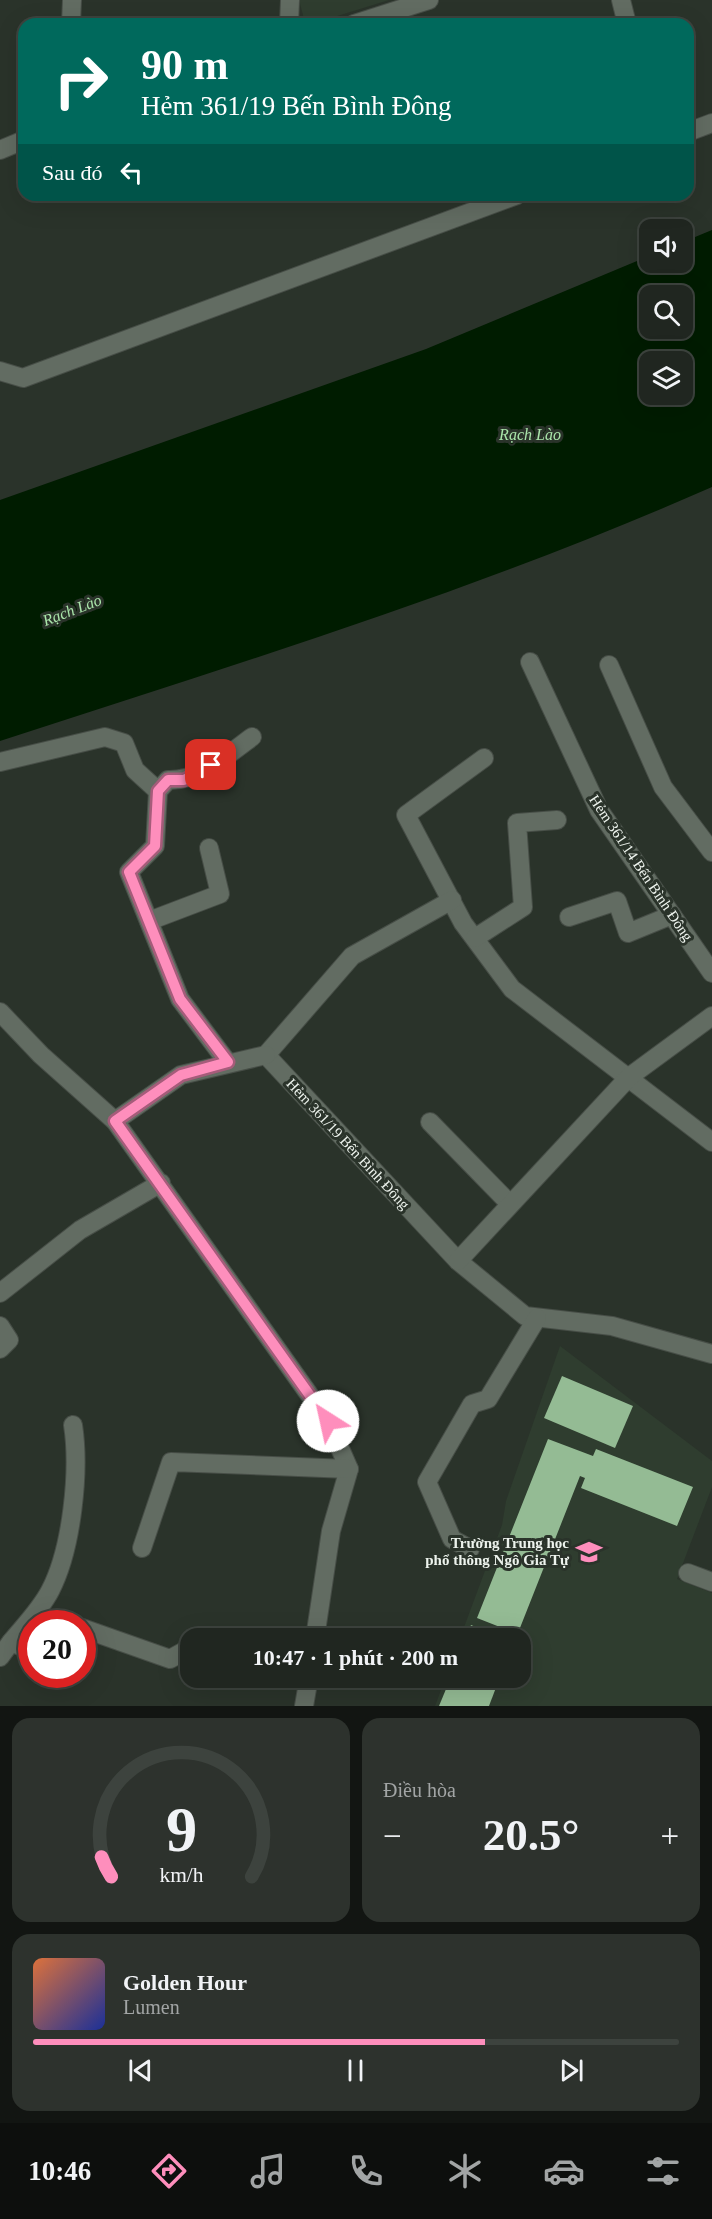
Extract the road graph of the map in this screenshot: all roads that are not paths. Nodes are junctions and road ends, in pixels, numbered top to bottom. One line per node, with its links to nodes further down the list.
1 (72, 0): 5 (street)
2 (290, 0): 6 (street)
3 (429, 0): 7 (street)
4 (621, 0): 8 (street)
5 (71, 18)
6 (289, 18)
7 (373, 18)
8 (626, 18)
9 (712, 123): 10 (street)
10 (694, 130)
11 (18, 142): 12 (street)
12 (0, 150)
13 (502, 201): 14 (street)
14 (0, 371)
15 (530, 662): 25 (street, Hẻm 361/14 Bến Bình Đông)
16 (609, 665): 23 (street)
17 (252, 737): 20 (street)
18 (484, 758): 24 (street)
19 (0, 762): 20 (street)
20 (158, 791): 27 (street)
21 (557, 820): 28 (street)
22 (209, 849): 27 (street)
23 (712, 852)
24 (452, 900): 28 (street); 32 (street)
25 (672, 915): 26 (street); 29 (street, Hẻm 361/14 Bến Bình Đông)
26 (569, 917)
27 (149, 921): 33 (street)
28 (475, 938): 34 (street)
29 (712, 973)
30 (0, 1012): 35 (street)
31 (712, 1016): 34 (street)
32 (266, 1055): 33 (street); 40 (street, Hẻm 361/19 Bến Bình Đông)
33 (228, 1062): 35 (street)
34 (628, 1077): 37 (street); 39 (street)
35 (115, 1121): 38 (street)
36 (430, 1122): 39 (street)
37 (712, 1142)
38 (161, 1183): 41 (street); 47 (street)
39 (510, 1204): 40 (street)
40 (458, 1261): 42 (street, Hẻm 361/19 Bến Bình Đông)
41 (0, 1293)
42 (537, 1318): 45 (street, Hẻm 361/19 Bến Bình Đông); 49 (street)
43 (0, 1326): 44 (street)
44 (0, 1348)
45 (712, 1354)
46 (73, 1425): 54 (street)
47 (349, 1469): 48 (street); 52 (street)
48 (142, 1548)
49 (470, 1548)
50 (688, 1573): 51 (street)
51 (712, 1582)
52 (316, 1628)
53 (96, 1633): 56 (street)
54 (12, 1642): 55 (street); 57 (street)
55 (18, 1645)
56 (180, 1654)
57 (0, 1657)
58 (307, 1688): 59 (street)
59 (304, 1706)

